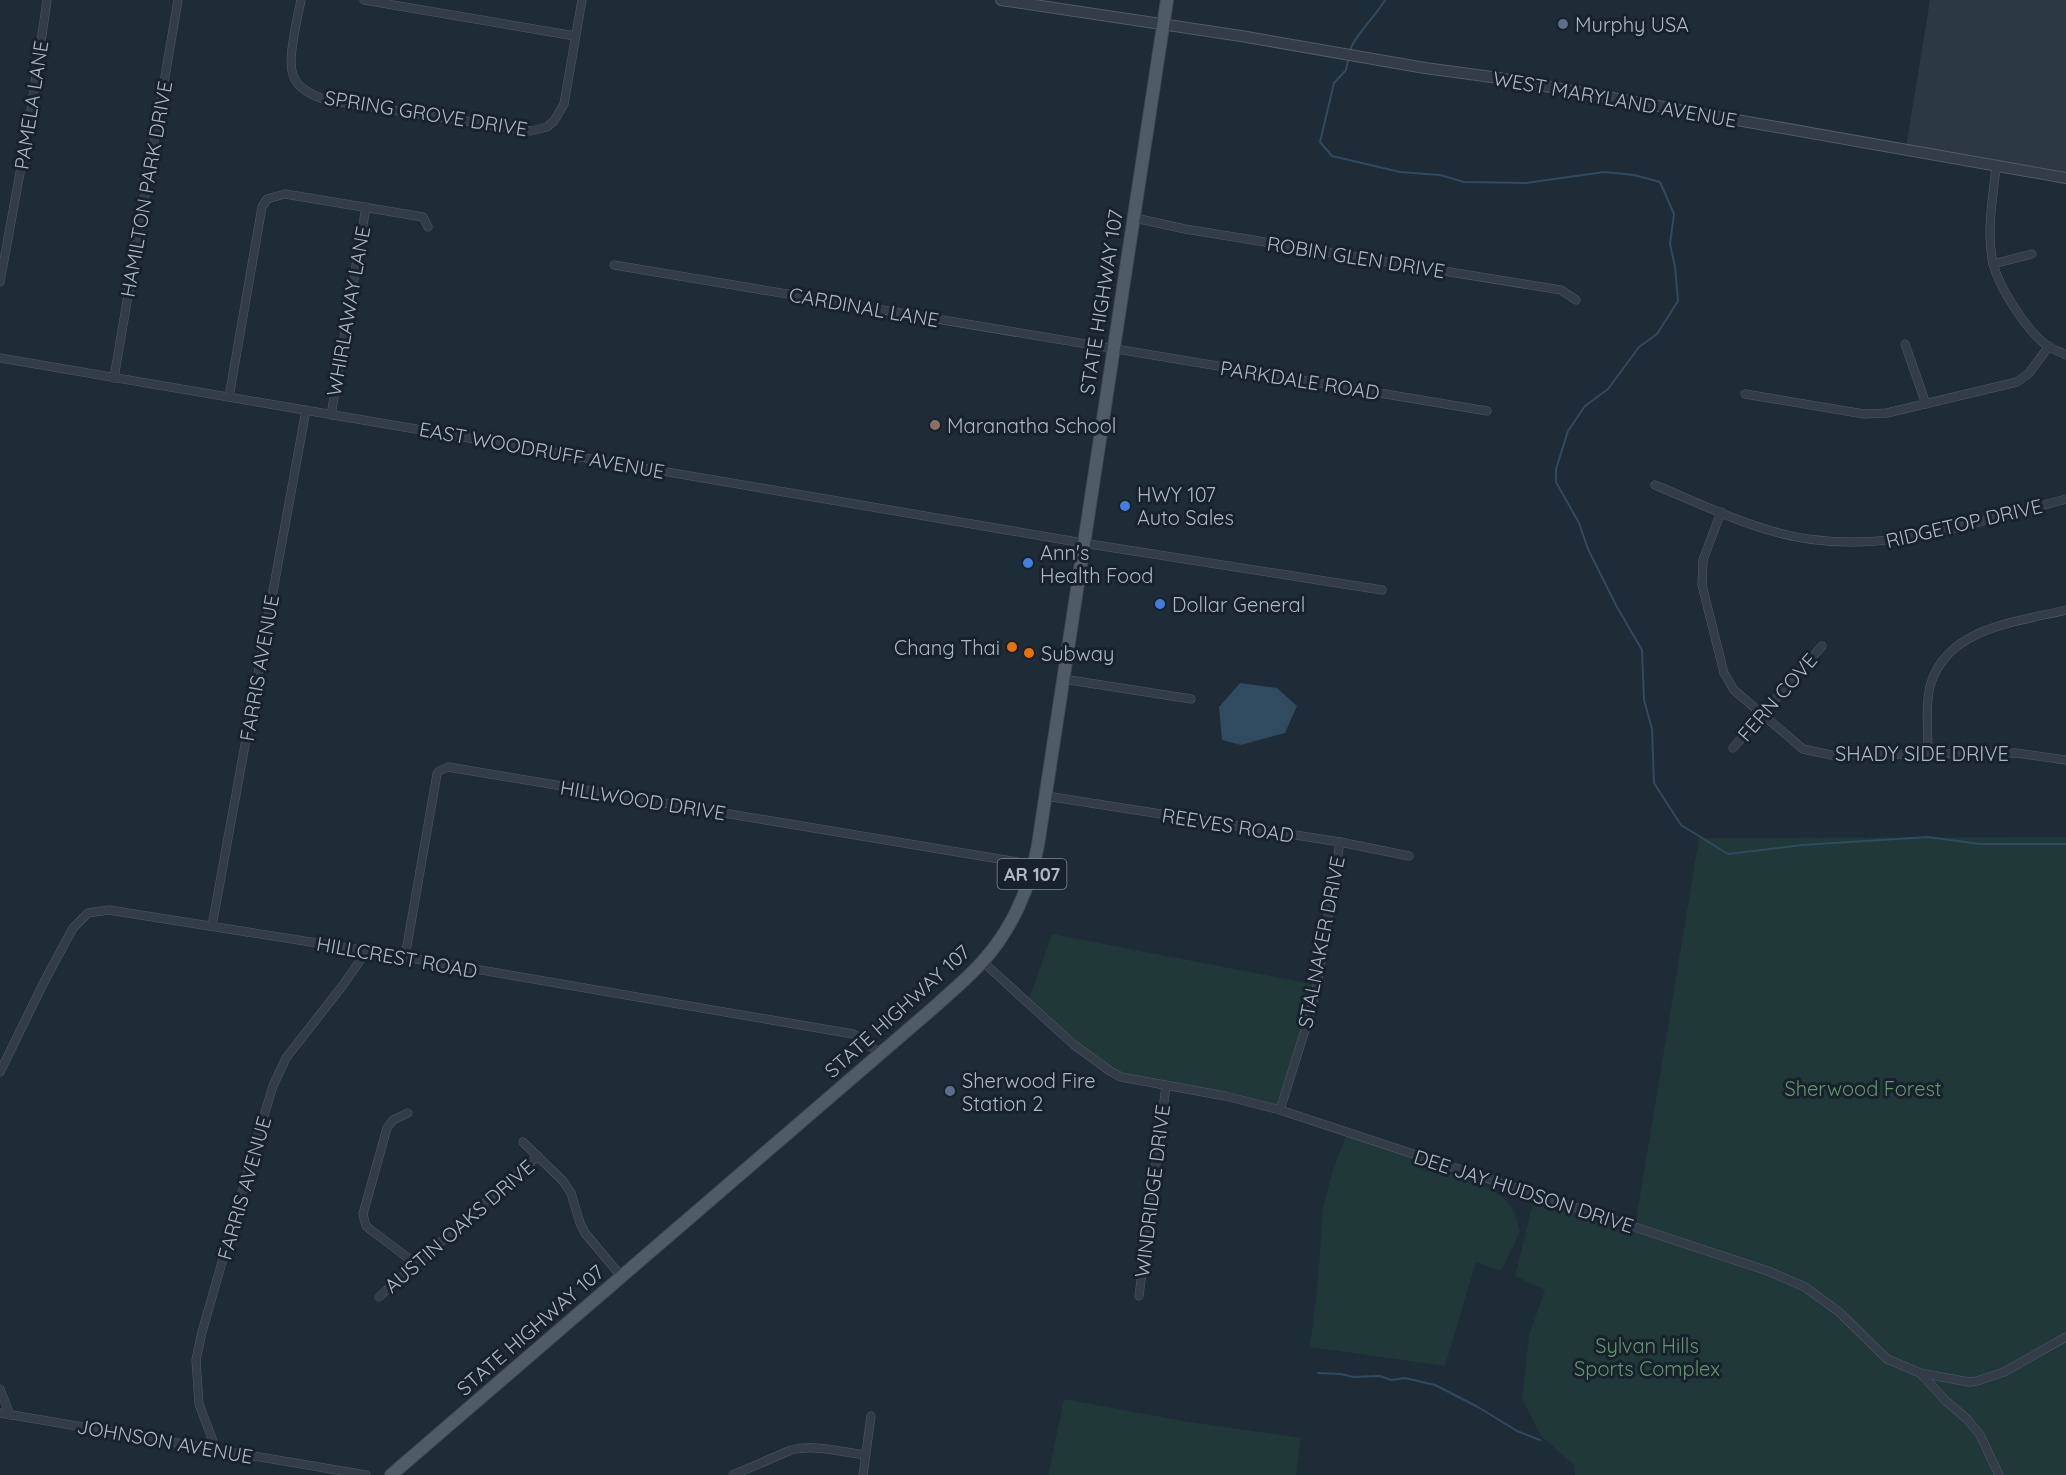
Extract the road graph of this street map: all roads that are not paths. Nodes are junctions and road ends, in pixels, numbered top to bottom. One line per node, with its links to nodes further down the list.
1 (47, 0): 18 (street, PAMELA LANE)
2 (178, 0): 25 (street, HAMILTON PARK DRIVE)
3 (302, 0): 9 (street, SPRING GROVE DRIVE)
4 (364, 0): 9 (street)
5 (582, 0): 9 (street, SPRING GROVE DRIVE)
6 (1001, 0): 8 (street, WEST MARYLAND AVENUE)
7 (1167, 0): 8 (main road, STATE HIGHWAY 107 / AR 107)
8 (1164, 25): 10 (street, WEST MARYLAND AVENUE); 13 (main road, STATE HIGHWAY 107 / AR 107)
9 (575, 36)
10 (1996, 167): 11 (street, WEST MARYLAND AVENUE); 16 (street)
11 (2066, 178)
12 (366, 207): 14 (street); 27 (street); 31 (street, WHIRLAWAY LANE)
13 (1135, 218): 19 (street, ROBIN GLEN DRIVE); 22 (main road, STATE HIGHWAY 107 / AR 107)
14 (428, 227)
15 (2032, 254): 16 (street)
16 (1993, 264): 21 (street)
17 (614, 265): 22 (street, CARDINAL LANE)
18 (0, 282)
19 (1576, 300)
20 (1905, 344): 28 (street)
21 (2049, 346): 23 (street); 28 (street)
22 (1113, 350): 30 (street, PARKDALE ROAD); 35 (main road, STATE HIGHWAY 107 / AR 107)
23 (2066, 355)
24 (0, 358): 25 (street, EAST WOODRUFF AVENUE)
25 (114, 378): 27 (street, EAST WOODRUFF AVENUE)
26 (1745, 394): 28 (street)
27 (229, 397): 29 (street, EAST WOODRUFF AVENUE)
28 (1926, 404)
29 (306, 410): 31 (street, EAST WOODRUFF AVENUE); 49 (street, FARRIS AVENUE)
30 (1487, 411)
31 (331, 415): 35 (street, EAST WOODRUFF AVENUE)
32 (1655, 485): 34 (street, RIDGETOP DRIVE)
33 (2066, 500): 34 (street, RIDGETOP DRIVE)
34 (1721, 512): 41 (street, SHADY SIDE DRIVE)
35 (1083, 543): 36 (street, EAST WOODRUFF AVENUE); 39 (main road, STATE HIGHWAY 107 / AR 107)
36 (1382, 590)
37 (2066, 610): 43 (street)
38 (1822, 646): 41 (street, FERN COVE)
39 (1063, 679): 40 (street); 45 (main road, STATE HIGHWAY 107 / AR 107)
40 (1191, 699)
41 (1763, 715): 42 (street, FERN COVE); 43 (street, SHADY SIDE DRIVE)
42 (1733, 748)
43 (1928, 752): 44 (street, SHADY SIDE DRIVE)
44 (2066, 760)
45 (1046, 796): 46 (street, REEVES ROAD); 48 (main road, STATE HIGHWAY 107 / AR 107)
46 (1340, 842): 47 (street, REEVES ROAD); 56 (street, STALNAKER DRIVE)
47 (1409, 856)
48 (1035, 865): 51 (street, HILLWOOD DRIVE); 52 (main road, STATE HIGHWAY 107 / AR 107)
49 (212, 926): 50 (street, HILLCREST ROAD); 54 (street, HILLCREST ROAD)
50 (366, 952): 51 (street, HILLCREST ROAD); 70 (street, FARRIS AVENUE)
51 (405, 957): 53 (street, HILLCREST ROAD)
52 (983, 962): 53 (main road, STATE HIGHWAY 107 / AR 107); 55 (street, DEE JAY HUDSON DRIVE)
53 (879, 1054): 61 (main road, STATE HIGHWAY 107 / AR 107)
54 (0, 1072)
55 (1166, 1086): 56 (street, DEE JAY HUDSON DRIVE); 63 (street, WINDRIDGE DRIVE)
56 (1280, 1110): 65 (street, DEE JAY HUDSON DRIVE)
57 (408, 1113): 60 (street)
58 (523, 1142): 59 (street, AUSTIN OAKS DRIVE)
59 (538, 1156): 60 (street, AUSTIN OAKS DRIVE); 61 (street, AUSTIN OAKS DRIVE)
60 (416, 1264): 62 (street, AUSTIN OAKS DRIVE)
61 (621, 1276): 73 (main road, STATE HIGHWAY 107 / AR 107)
62 (379, 1296)
63 (1139, 1296)
64 (2066, 1337): 65 (street, DEE JAY HUDSON DRIVE)
65 (1920, 1373): 76 (street)
66 (0, 1389): 68 (street)
67 (0, 1413): 68 (street, JOHNSON AVENUE)
68 (10, 1415): 70 (street, JOHNSON AVENUE)
69 (871, 1416): 71 (street)
70 (216, 1449): 72 (street, JOHNSON AVENUE)
71 (865, 1455): 74 (street); 75 (street)
72 (366, 1475)
73 (391, 1475)
74 (733, 1475)
75 (863, 1475)
76 (1999, 1475)

